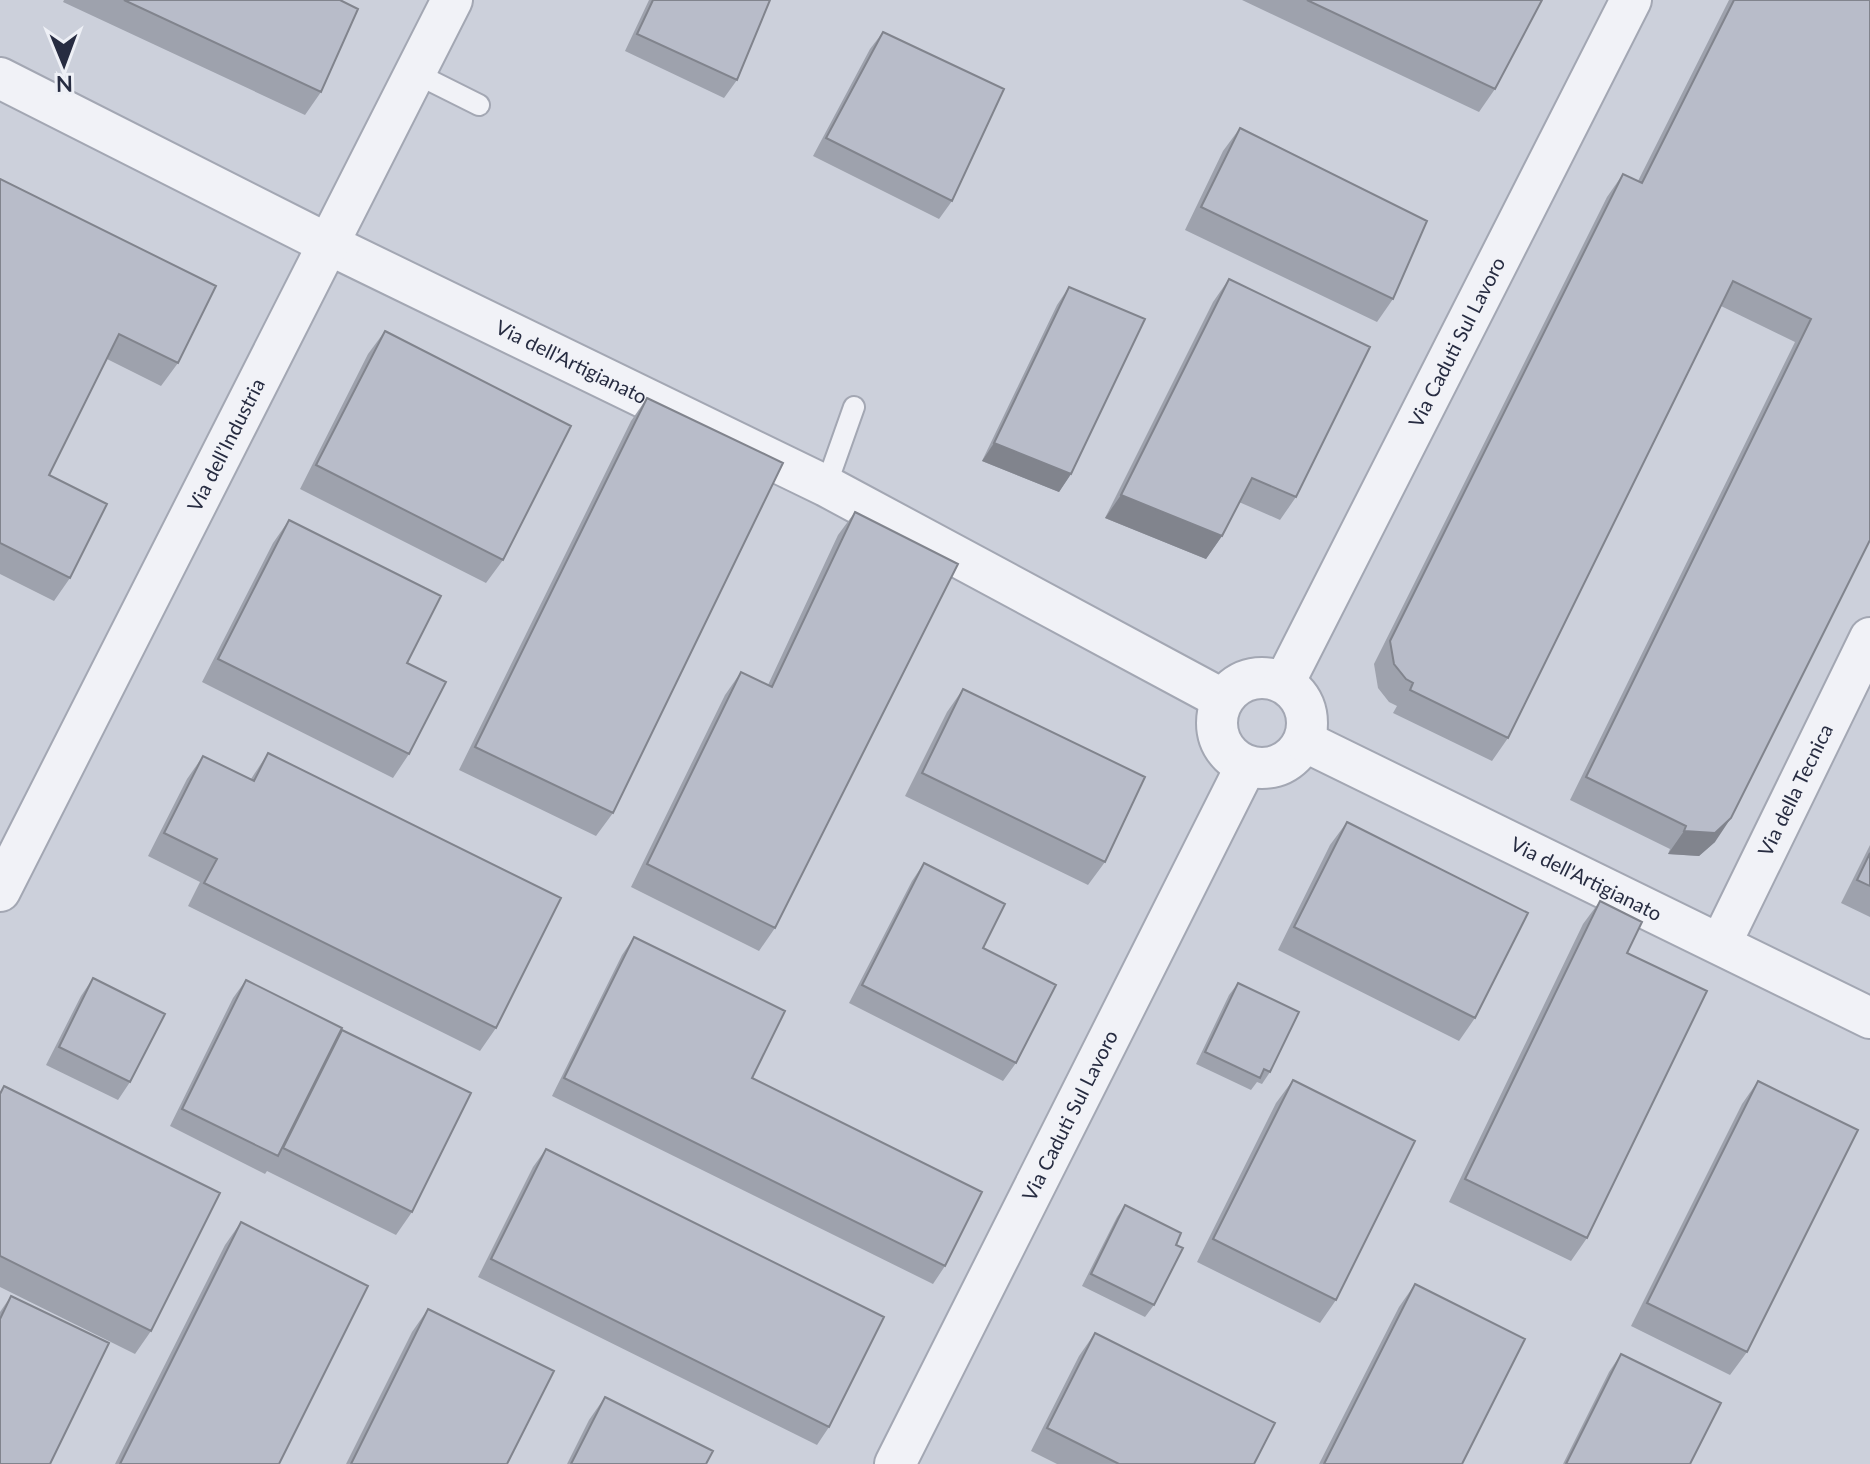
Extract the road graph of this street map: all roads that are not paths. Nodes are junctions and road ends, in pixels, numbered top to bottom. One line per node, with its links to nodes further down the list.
1 (452, 0): 3 (street, Via dell’Industria)
2 (1631, 0): 10 (street, Via Caduti Sul Lavoro)
3 (415, 73): 5 (lane); 6 (street, Via dell’Industria)
4 (0, 78): 6 (street, Via dell'Artigianato)
5 (479, 105)
6 (328, 244): 8 (street, Via dell'Artigianato); 14 (street, Via dell’Industria)
7 (854, 407): 8 (lane)
8 (826, 486): 11 (street, Via dell'Artigianato)
9 (1870, 638): 15 (street, Via della Tecnica)
10 (1284, 683): 11 (street); 12 (street)
11 (1222, 699): 13 (street)
12 (1304, 741): 13 (street); 15 (street, Via dell'Artigianato)
13 (1246, 766): 17 (street, Via Caduti Sul Lavoro)
14 (0, 891)
15 (1721, 943): 16 (street, Via dell'Artigianato)
16 (1870, 1018)
17 (895, 1464)

